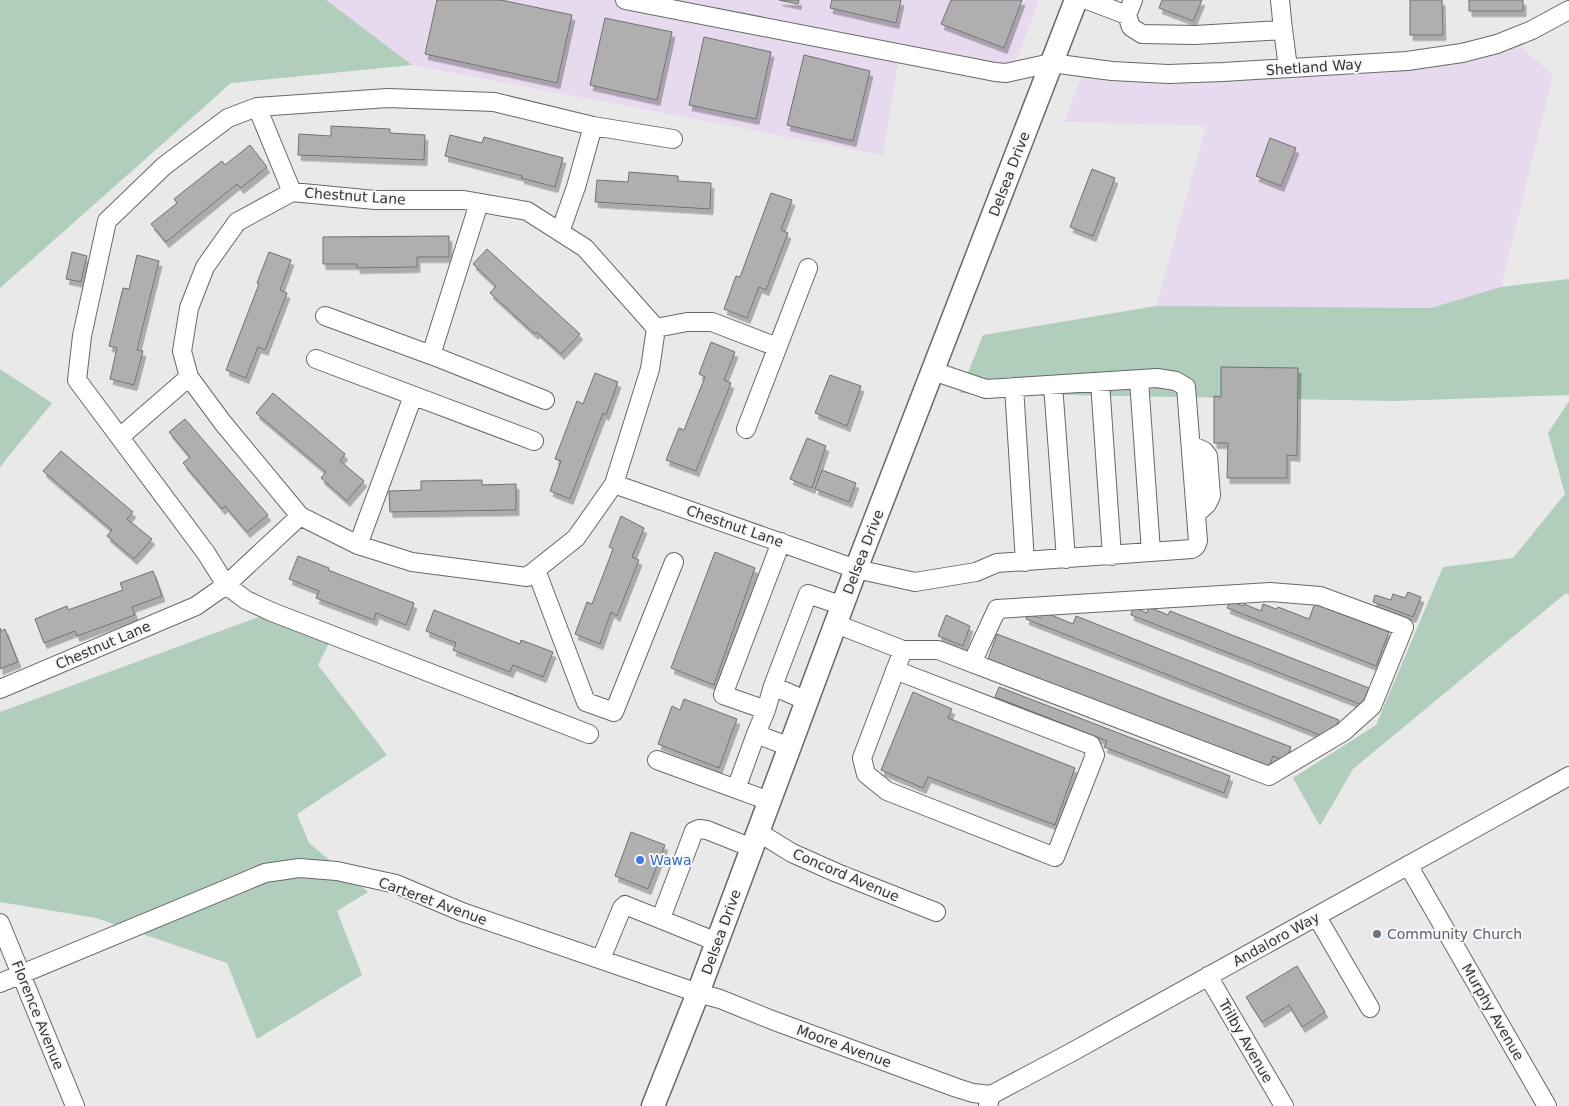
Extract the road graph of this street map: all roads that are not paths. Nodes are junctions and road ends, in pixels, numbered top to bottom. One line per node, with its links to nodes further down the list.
1 (625, 0): 8 (street)
2 (1076, 0): 8 (main road, Delsea Drive)
3 (1087, 0): 5 (street)
4 (1280, 0): 7 (street)
5 (1130, 8): 7 (street)
6 (1569, 10): 9 (street, Shetland Way)
7 (1283, 29): 9 (street)
8 (1051, 63): 9 (street, Shetland Way); 22 (main road, Delsea Drive)
9 (1288, 68)
10 (257, 106): 11 (street); 13 (street); 31 (street)
11 (593, 126): 12 (street); 15 (street)
12 (673, 139)
13 (292, 192): 14 (street, Chestnut Lane); 23 (street, Chestnut Lane)
14 (479, 203): 15 (street, Chestnut Lane); 20 (street)
15 (560, 232): 18 (street, Chestnut Lane)
16 (808, 268): 19 (street)
17 (325, 316): 20 (street)
18 (656, 328): 19 (street); 33 (street, Chestnut Lane)
19 (778, 347): 30 (street)
20 (431, 355): 29 (street)
21 (316, 359): 28 (street)
22 (934, 372): 27 (street); 42 (main road, Delsea Drive)
23 (189, 377): 31 (street); 34 (street, Chestnut Lane)
24 (1140, 380): 25 (street); 37 (street); 37 (street, Chestnut Lane)
25 (1100, 382): 26 (street); 38 (street)
26 (1053, 385): 27 (street); 39 (street)
27 (1014, 387): 41 (street)
28 (413, 396): 32 (street); 36 (street)
29 (546, 400)
30 (746, 429)
31 (120, 437): 44 (street)
32 (534, 441)
33 (614, 484): 35 (street, Chestnut Lane); 43 (street, Chestnut Lane)
34 (300, 516): 36 (street, Chestnut Lane); 44 (street, Chestnut Lane)
35 (781, 542): 42 (street, Chestnut Lane); 53 (street)
36 (358, 545): 43 (street, Chestnut Lane)
37 (1151, 552): 38 (street, Chestnut Lane)
38 (1112, 556): 39 (street, Chestnut Lane)
39 (1066, 559): 41 (street, Chestnut Lane)
40 (674, 562): 52 (street)
41 (1025, 562): 42 (street, Chestnut Lane)
42 (856, 569): 45 (main road, Delsea Drive)
43 (536, 570): 52 (street)
44 (226, 585): 50 (street, Chestnut Lane); 52 (street)
45 (839, 615): 46 (street); 49 (street); 51 (main road, Delsea Drive)
46 (903, 650): 47 (street); 48 (street)
47 (972, 663): 47 (street)
48 (895, 670): 48 (street)
49 (773, 686): 51 (street); 53 (street)
50 (0, 689)
51 (807, 701): 55 (main road, Delsea Drive)
52 (586, 702)
53 (766, 710): 54 (street)
54 (756, 734): 55 (street); 58 (street)
55 (790, 747): 59 (main road, Delsea Drive)
56 (657, 760): 58 (street)
57 (1569, 776): 61 (street, Andaloro Way)
58 (736, 789): 59 (street)
59 (770, 801): 60 (main road, Delsea Drive)
60 (755, 840): 62 (street, Concord Avenue); 64 (street, Concord Avenue); 66 (main road, Delsea Drive)
61 (1408, 865): 63 (street, Andaloro Way); 77 (street, Murphy Avenue)
62 (936, 912)
63 (1316, 916): 69 (street, Andaloro Way); 72 (street)
64 (661, 918): 66 (street); 67 (street)
65 (0, 923): 68 (street, Florence Avenue)
66 (717, 942): 71 (main road, Delsea Drive)
67 (601, 959): 68 (street, Carteret Avenue); 71 (street, Carteret Avenue)
68 (21, 974): 70 (street, Carteret Avenue); 74 (street, Florence Avenue)
69 (1208, 976): 73 (street, Andaloro Way); 76 (street, Trilby Avenue)
70 (0, 983)
71 (698, 993): 73 (street, Moore Avenue); 75 (main road, Delsea Drive)
72 (1370, 1008)
73 (990, 1101)
74 (75, 1106)
75 (653, 1106)
76 (1284, 1106)
77 (1547, 1106)

